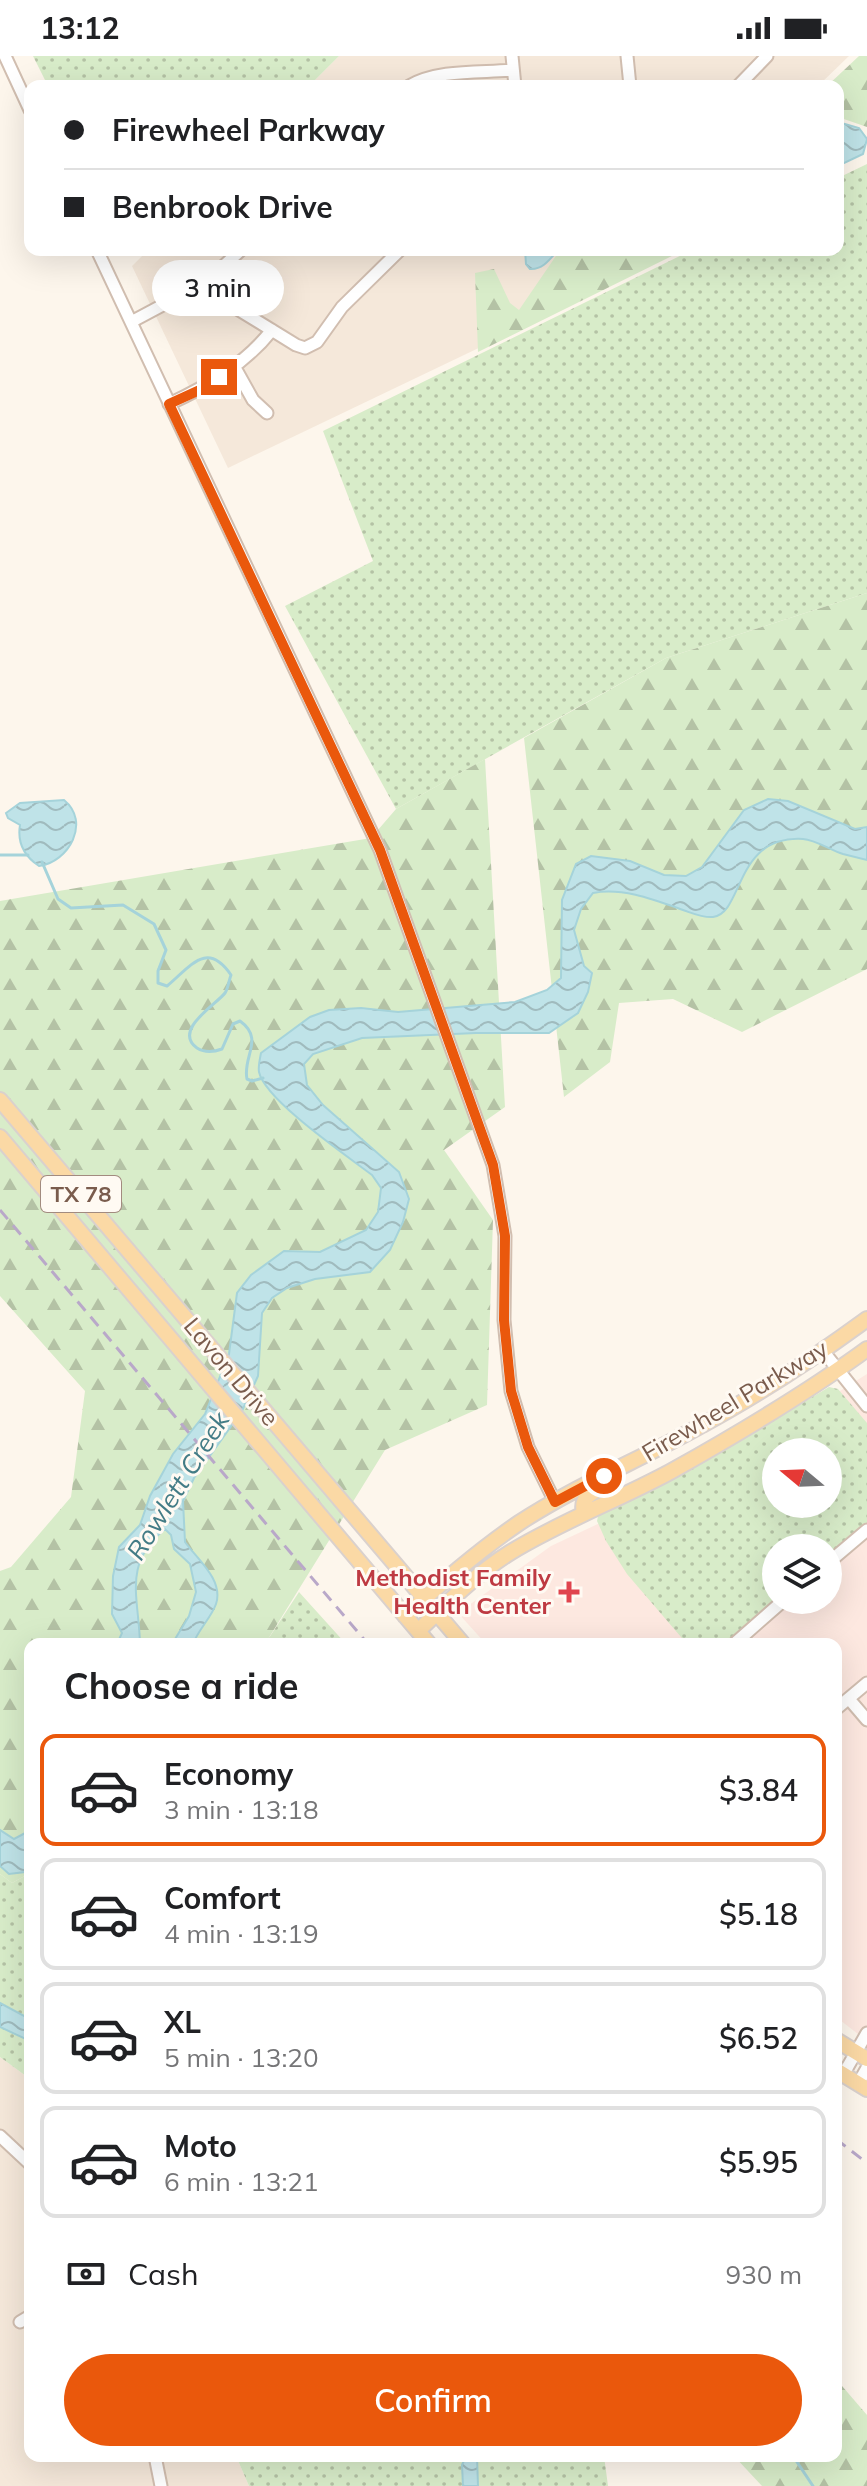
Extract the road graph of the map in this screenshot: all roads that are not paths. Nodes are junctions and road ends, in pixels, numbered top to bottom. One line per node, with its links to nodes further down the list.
1 (5, 56): 10 (street)
2 (512, 56): 5 (street)
3 (627, 56): 8 (street)
4 (767, 56): 9 (street)
5 (513, 70): 6 (street); 7 (street)
6 (425, 80)
7 (514, 80)
8 (629, 80)
9 (744, 80)
10 (24, 97)
11 (100, 256): 15 (street)
12 (234, 256): 14 (street)
13 (394, 256): 16 (street)
14 (206, 282): 15 (street); 16 (street)
15 (131, 322): 18 (street)
16 (272, 330): 17 (street)
17 (234, 366): 18 (street); 19 (street)
18 (169, 404): 28 (street)
19 (267, 413)
20 (0, 1100): 32 (main road, Lavon Drive / TX 78)
21 (0, 1137): 35 (main road, Lavon Drive / TX 78)
22 (867, 1319): 24 (main road, Firewheel Parkway)
23 (867, 1349): 25 (main road, Firewheel Parkway)
24 (823, 1351): 25 (street); 27 (main road, Firewheel Parkway)
25 (838, 1370): 26 (street); 29 (main road, Firewheel Parkway)
26 (867, 1406)
27 (703, 1425): 28 (main road, Firewheel Parkway); 29 (main road)
28 (555, 1502): 32 (main road, Firewheel Parkway)
29 (584, 1513): 33 (main road, Firewheel Parkway)
30 (867, 1530): 31 (street)
31 (842, 1551)
32 (425, 1598): 33 (main road, Lavon Drive / TX 78); 35 (main road, Firewheel Parkway)
33 (437, 1612): 36 (main road, Firewheel Parkway); 38 (main road, Lavon Drive / TX 78)
34 (768, 1614): 39 (street)
35 (405, 1616): 36 (main road, Lavon Drive / TX 78)
36 (418, 1631): 37 (main road, Lavon Drive / TX 78)
37 (424, 1638)
38 (458, 1638)
39 (741, 1638)
40 (867, 1683): 41 (street)
41 (849, 1699): 42 (street); 43 (street)
42 (842, 1704)
43 (867, 1720)
44 (867, 2033): 46 (street)
45 (842, 2044): 46 (main road)
46 (862, 2056): 48 (street)
47 (867, 2068): 50 (street)
48 (842, 2071)
49 (842, 2073): 50 (main road)
50 (863, 2086)
51 (0, 2136): 52 (street)
52 (24, 2157)
53 (156, 2462): 54 (street)
54 (161, 2486)

